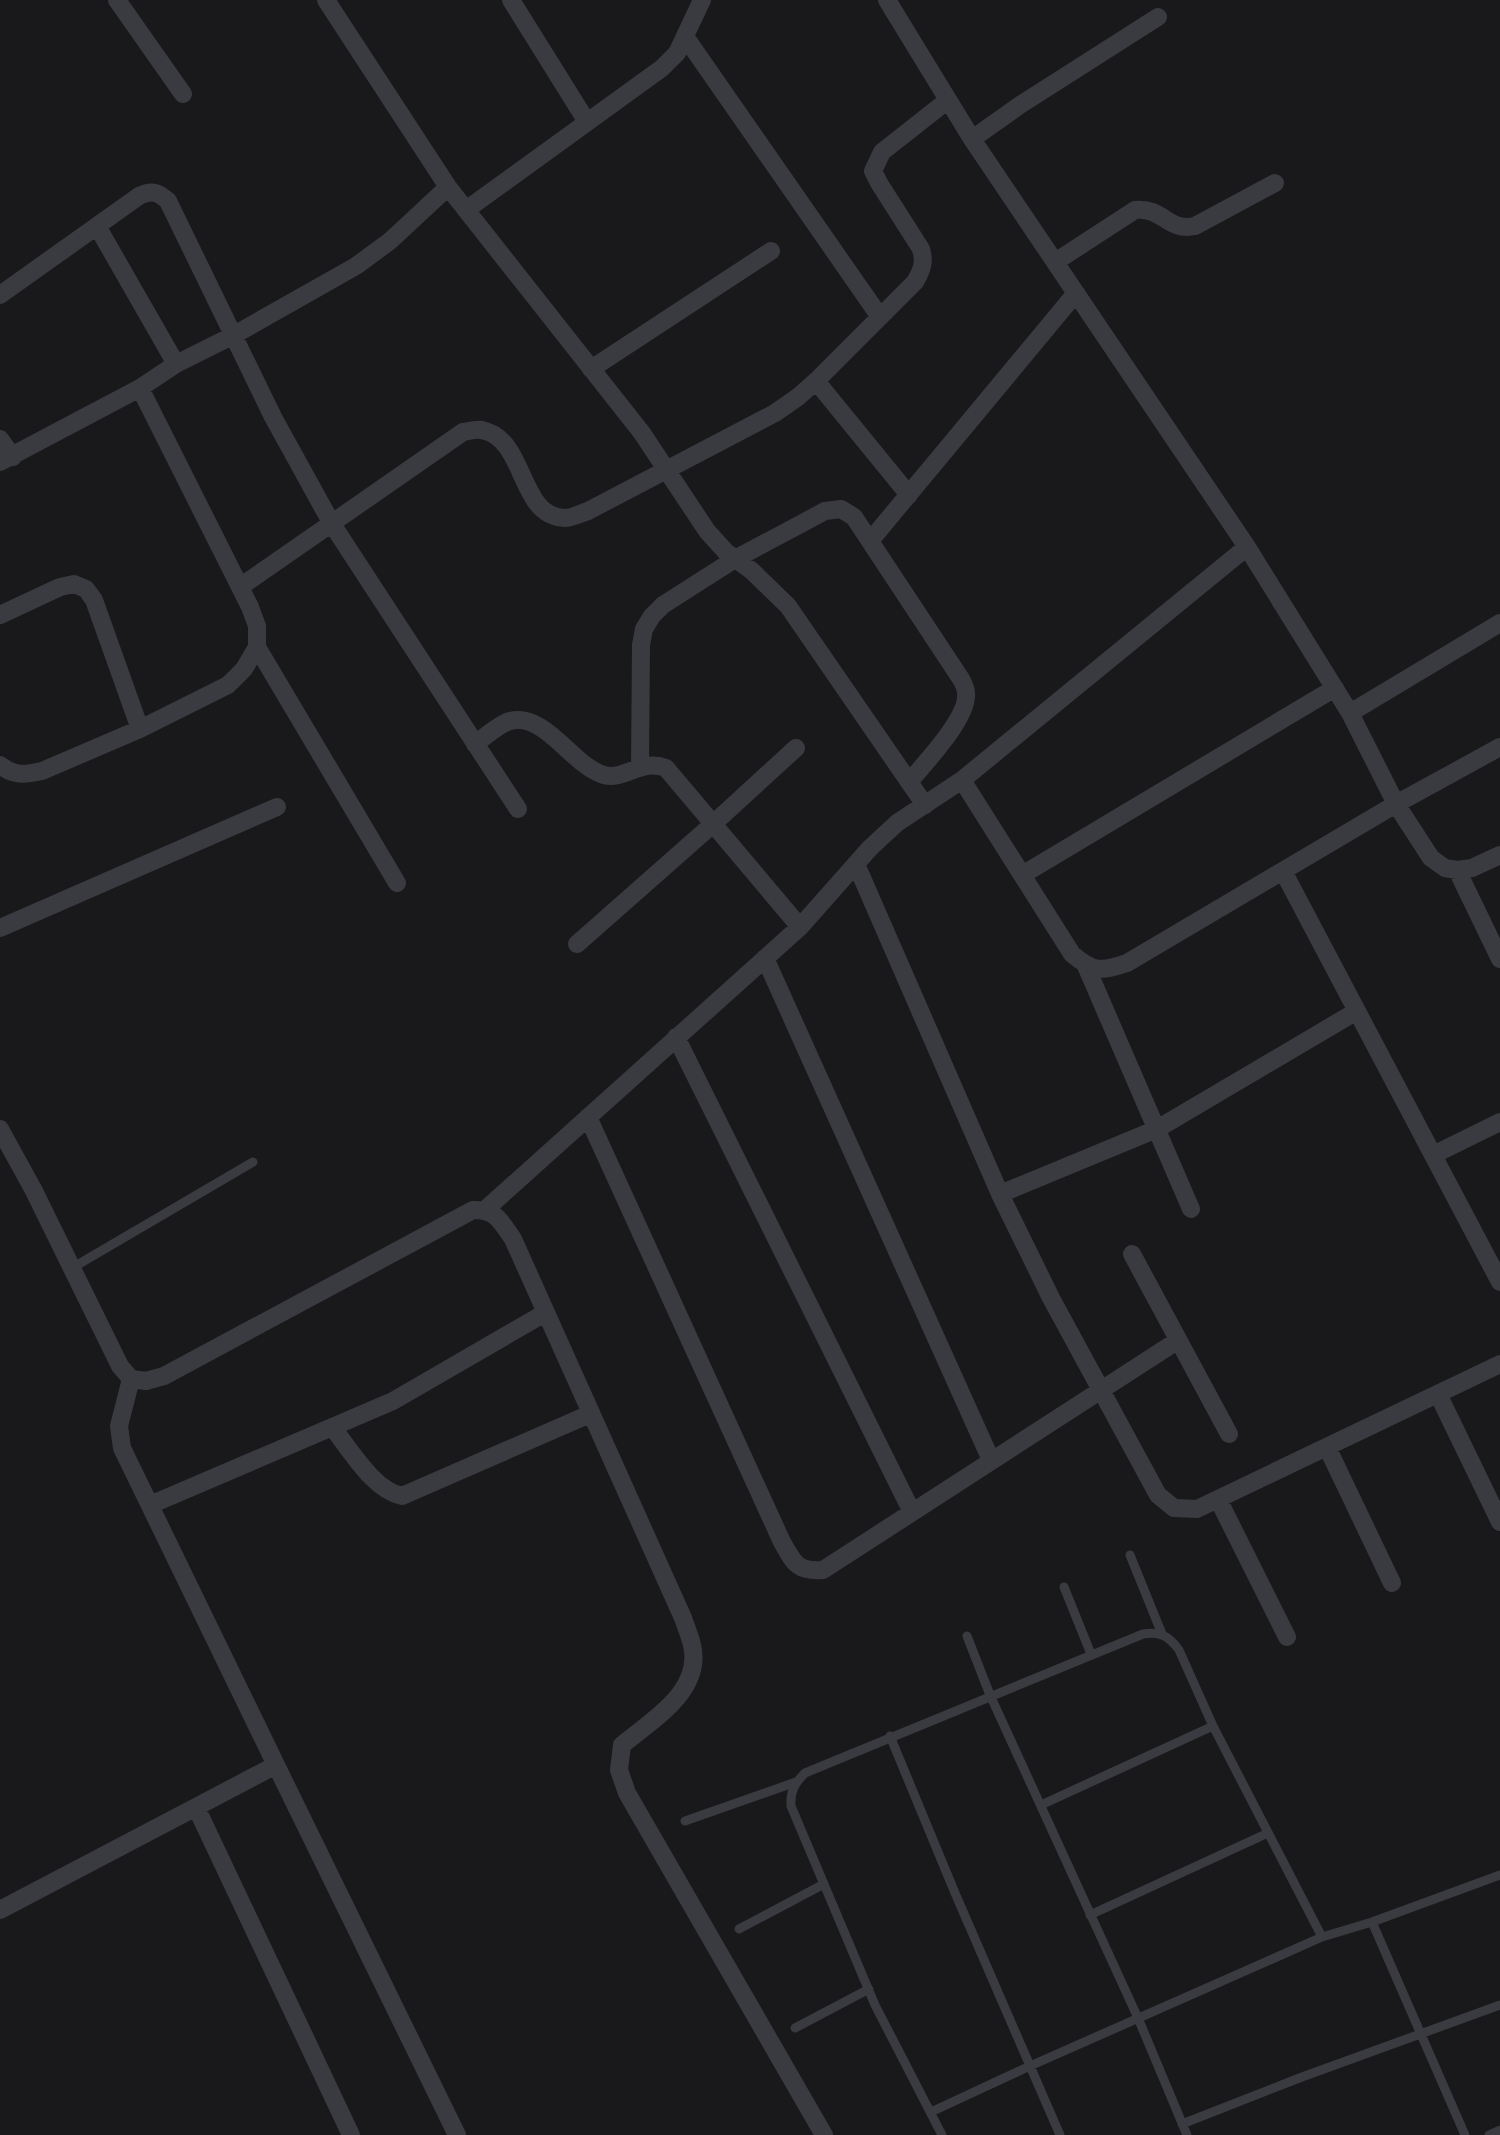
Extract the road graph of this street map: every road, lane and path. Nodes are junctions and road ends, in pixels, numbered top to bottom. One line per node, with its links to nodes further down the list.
1 (117, 0): 8 (street)
2 (326, 0): 13 (street)
3 (511, 0): 10 (street)
4 (702, 0): 7 (street)
5 (887, 0): 9 (street)
6 (1158, 17): 11 (street)
7 (686, 38): 10 (street); 20 (street)
8 (183, 94)
9 (948, 100): 11 (street); 20 (street)
10 (587, 122): 14 (street)
11 (972, 139): 17 (street)
12 (1275, 183): 17 (street)
13 (448, 187): 14 (street); 21 (street)
14 (466, 210): 23 (street)
15 (97, 226): 19 (street); 21 (street); 22 (street)
16 (771, 251): 23 (street)
17 (1055, 262): 18 (street)
18 (1076, 293): 29 (street); 32 (street)
19 (0, 295)
20 (880, 317): 24 (street)
21 (234, 335): 22 (street); 30 (street)
22 (176, 364): 25 (street)
23 (591, 369): 28 (street)
24 (816, 381): 28 (street); 29 (street)
25 (140, 388): 27 (street); 34 (street)
26 (0, 439): 27 (street)
27 (7, 459)
28 (667, 471): 30 (street); 33 (street)
29 (909, 495): 31 (street)
30 (332, 524): 34 (street); 41 (street)
31 (870, 541): 33 (street); 47 (street)
32 (1247, 547): 38 (street); 46 (street)
33 (735, 559): 45 (street); 47 (street)
34 (240, 587): 37 (street)
35 (0, 615): 40 (street)
36 (1500, 623): 39 (street)
37 (257, 647): 40 (street); 58 (street)
38 (1335, 688): 39 (street); 57 (street)
39 (1350, 713): 48 (street)
40 (140, 729): 44 (street)
41 (475, 744): 45 (street); 51 (street)
42 (1500, 747): 48 (street)
43 (796, 748): 52 (street)
44 (0, 765)
45 (640, 766): 52 (street)
46 (962, 780): 49 (street); 57 (street)
47 (909, 782): 49 (street)
48 (1396, 804): 55 (street); 56 (street)
49 (925, 805): 54 (street)
50 (277, 807): 60 (street)
51 (518, 809)
52 (713, 824): 59 (street); 61 (street)
53 (1500, 855): 55 (street)
54 (856, 864): 59 (street); 73 (street)
55 (1457, 870): 63 (street)
56 (1283, 871): 64 (street); 65 (street)
57 (1022, 875): 64 (street)
58 (397, 883)
59 (800, 927): 62 (street)
60 (0, 928)
61 (577, 944)
62 (765, 958): 66 (street); 89 (street)
63 (1500, 959)
64 (1086, 966): 70 (street)
65 (1357, 1011): 70 (street); 71 (street)
66 (676, 1037): 67 (street); 92 (street)
67 (588, 1117): 74 (street); 92 (street)
68 (1500, 1122): 71 (street)
69 (0, 1129): 77 (street)
70 (1157, 1129): 73 (street); 75 (street)
71 (1433, 1155): 78 (street)
72 (253, 1162): 77 (lane)
73 (1000, 1194): 83 (street)
74 (486, 1209): 79 (street); 82 (street)
75 (1191, 1209)
76 (1132, 1254): 80 (street)
77 (72, 1268): 82 (street)
78 (1500, 1282)
79 (545, 1313): 85 (street); 86 (street)
80 (1177, 1341): 83 (street); 87 (street)
81 (1500, 1364): 84 (street)
82 (131, 1379): 91 (street)
83 (1100, 1389): 89 (street); 90 (street)
84 (1438, 1394): 88 (street); 93 (street)
85 (590, 1414): 86 (street); 128 (street)
86 (332, 1427): 91 (street)
87 (1229, 1434)
88 (1327, 1447): 90 (street); 95 (street)
89 (991, 1460): 92 (street)
90 (1218, 1499): 99 (street)
91 (150, 1506): 104 (street)
92 (912, 1512)
93 (1500, 1521)
94 (1130, 1555): 97 (lane)
95 (1392, 1583)
96 (1064, 1587): 100 (lane)
97 (1162, 1634): 100 (lane); 102 (lane)
98 (967, 1636): 101 (lane)
99 (1287, 1637)
100 (1091, 1654): 101 (lane)
101 (990, 1695): 103 (lane); 106 (lane)
102 (1214, 1726): 106 (lane); 109 (lane)
103 (890, 1736): 105 (lane); 122 (lane)
104 (276, 1765): 107 (street); 127 (street)
105 (796, 1782): 108 (lane); 111 (lane)
106 (1041, 1805): 113 (lane)
107 (196, 1808): 112 (street); 126 (street)
108 (685, 1821)
109 (1268, 1833): 113 (lane); 116 (lane)
110 (1500, 1875): 114 (lane)
111 (824, 1884): 115 (lane); 117 (lane)
112 (0, 1910)
113 (1090, 1915): 119 (lane)
114 (1372, 1922): 116 (lane); 121 (lane)
115 (739, 1929)
116 (1322, 1937): 119 (lane)
117 (869, 1989): 120 (lane); 123 (lane)
118 (1500, 2005): 121 (lane)
119 (1138, 2018): 122 (lane); 124 (lane)
120 (795, 2028)
121 (1420, 2035): 124 (lane); 132 (lane)
122 (1029, 2066): 123 (lane); 130 (lane)
123 (932, 2112): 129 (lane)
124 (1182, 2124): 131 (lane)
125 (1500, 2130): 133 (lane)
126 (351, 2135)
127 (457, 2135)
128 (824, 2135)
129 (942, 2135)
130 (1060, 2135)
131 (1187, 2135)
132 (1465, 2135)
133 (1489, 2135)

